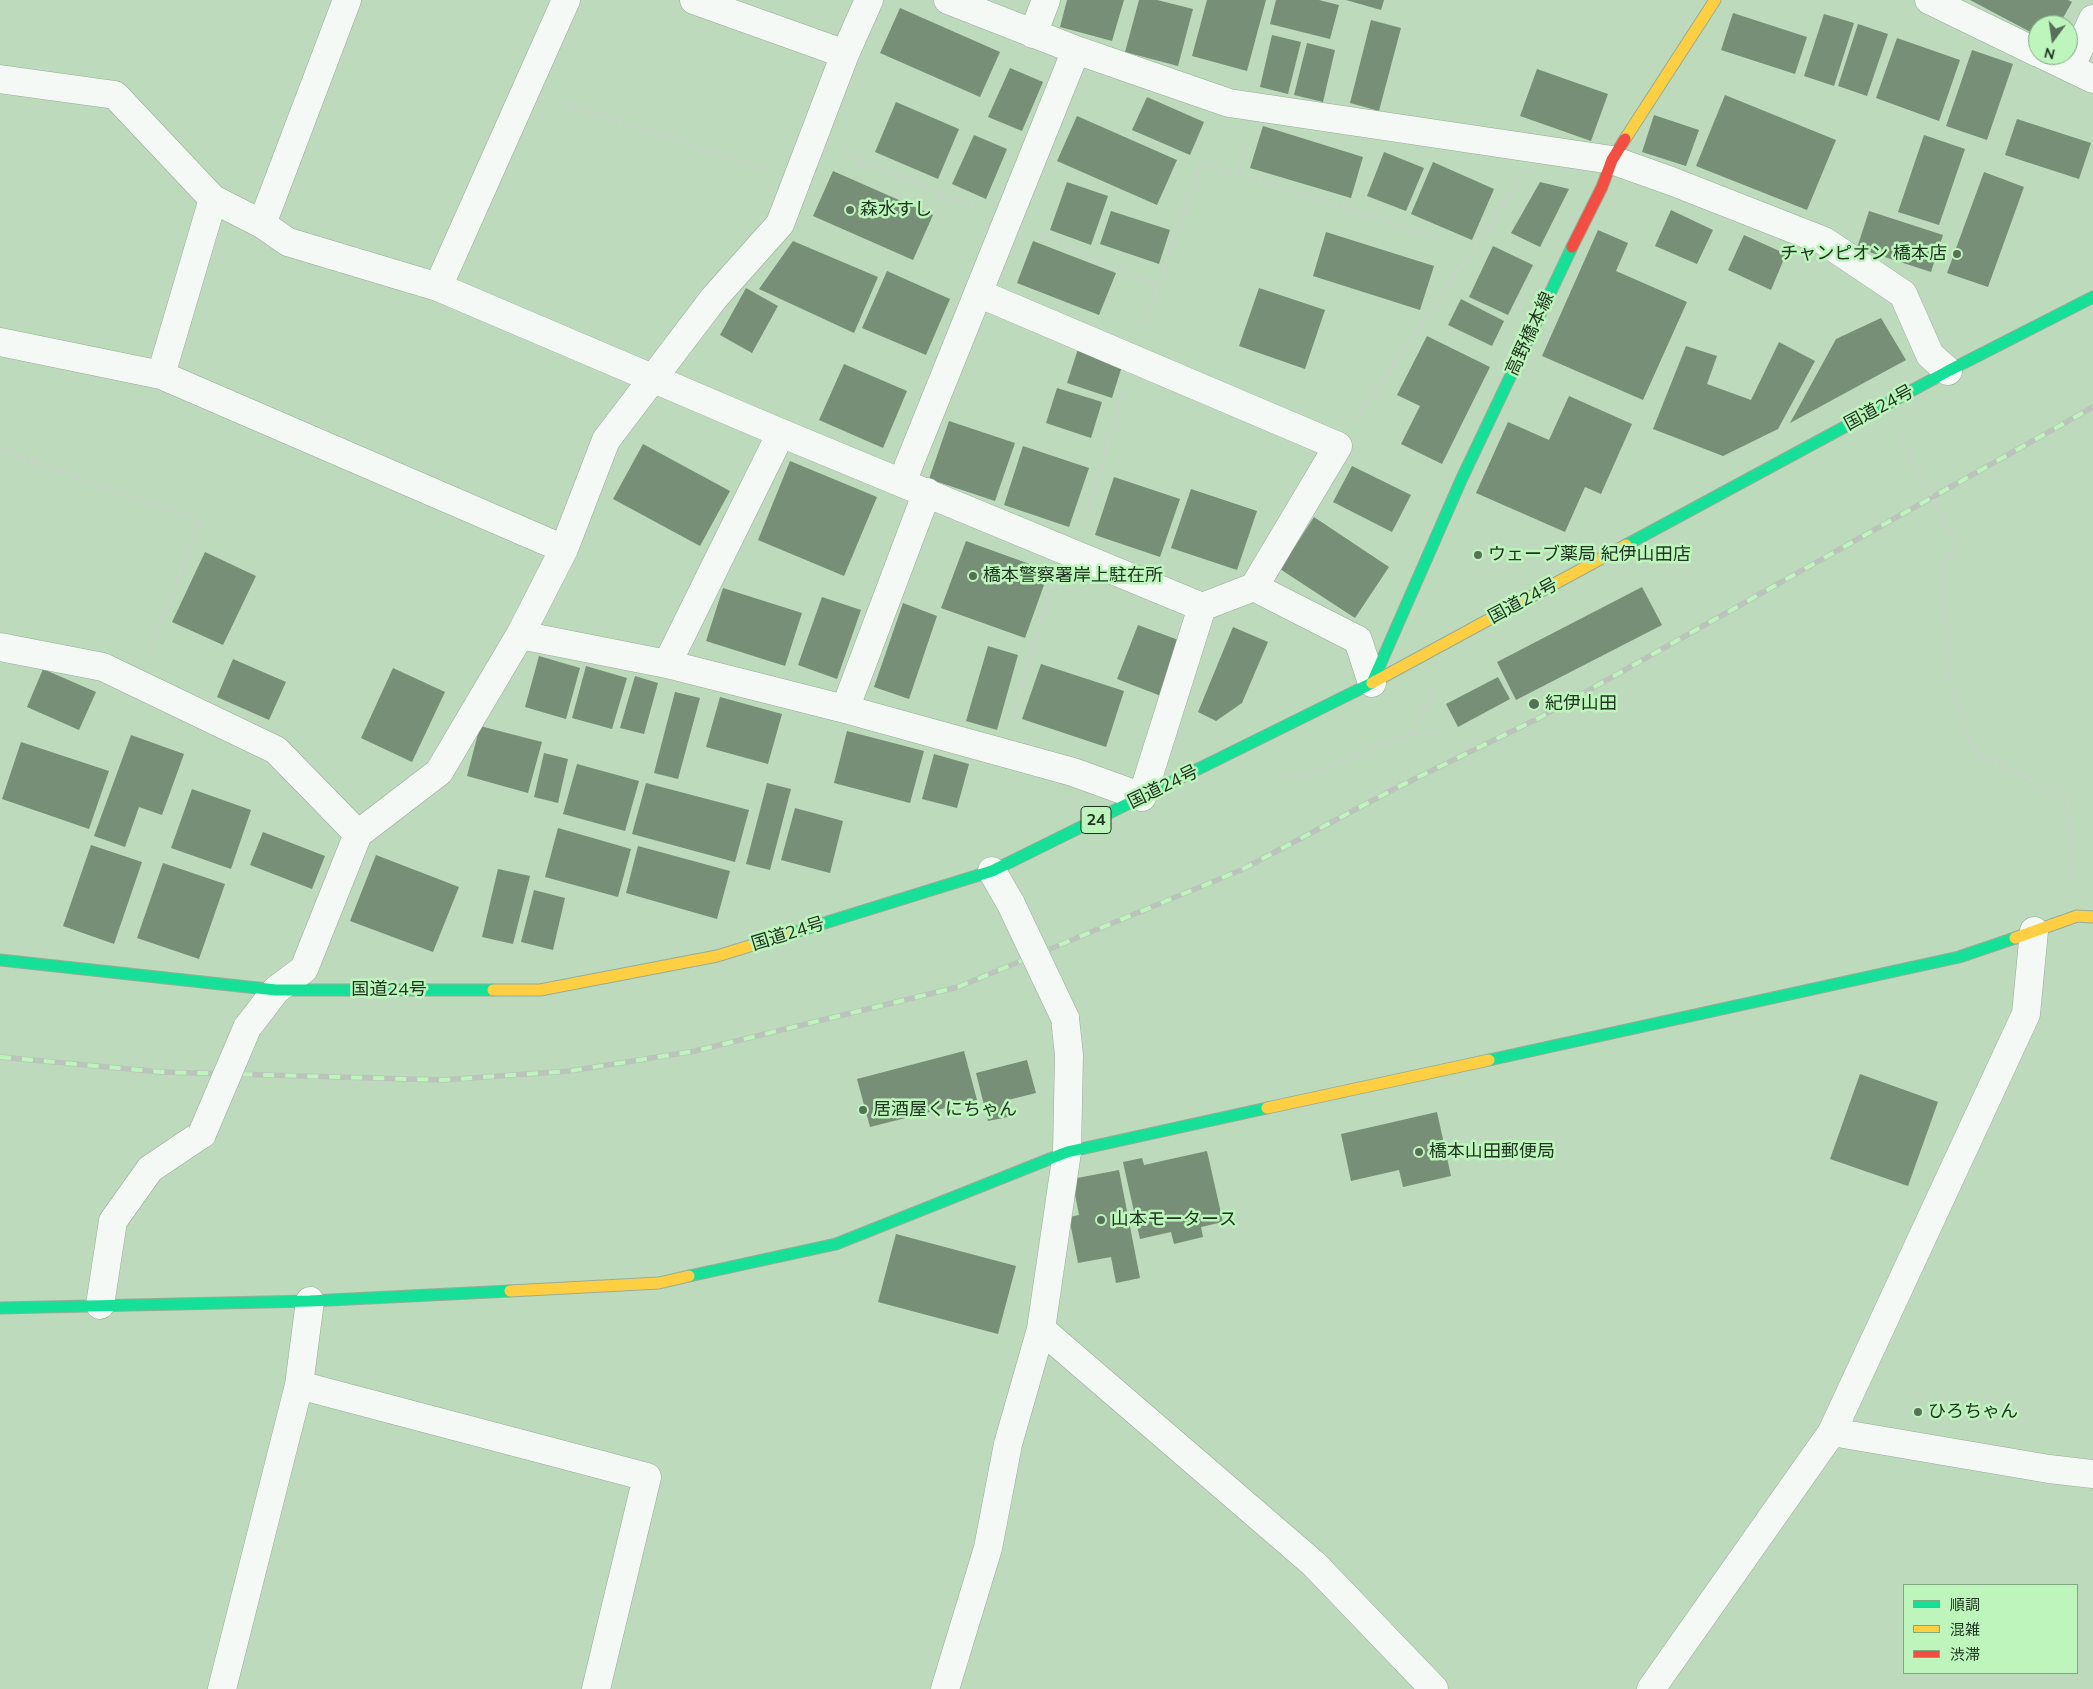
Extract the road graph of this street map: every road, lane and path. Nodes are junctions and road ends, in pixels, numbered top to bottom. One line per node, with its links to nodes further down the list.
1 (347, 0): 22 (street)
2 (566, 0): 17 (street)
3 (694, 0): 13 (street)
4 (869, 0): 13 (street)
5 (948, 0): 10 (street)
6 (1046, 0): 10 (street)
7 (1715, 0): 19 (main road, 高野橋本線)
8 (1929, 0): 11 (street)
9 (2093, 19): 15 (street)
10 (1033, 34): 12 (street)
11 (2028, 48)
12 (1076, 50): 18 (street); 25 (street)
13 (845, 54): 20 (street)
14 (2064, 65): 15 (street)
15 (2082, 74)
16 (0, 79): 21 (street)
17 (525, 92): 20 (path); 24 (street)
18 (1542, 149): 19 (street); 34 (path)
19 (1612, 160): 29 (street); 45 (main road, 高野橋本線)
20 (797, 180): 31 (street)
21 (214, 198): 22 (street); 30 (street)
22 (262, 224): 24 (street)
23 (1440, 238): 28 (path)
24 (438, 287): 31 (street)
25 (978, 293): 28 (street); 36 (street)
26 (2093, 297): 29 (main road, 国道24号 / 24)
27 (0, 342): 30 (street)
28 (1133, 359): 34 (street); 38 (path)
29 (1948, 371): 45 (main road, 国道24号 / 24)
30 (161, 375): 37 (street)
31 (652, 378): 32 (street); 37 (street)
32 (781, 432): 36 (street); 43 (street)
33 (1901, 439): 55 (path, bridge)
34 (1338, 446): 39 (street)
35 (0, 450): 44 (path)
36 (914, 487): 38 (street); 47 (street)
37 (564, 550): 41 (street)
38 (1069, 551): 40 (street); 50 (path)
39 (1254, 587): 40 (street); 45 (street)
40 (1202, 607): 52 (street)
41 (520, 635): 43 (street); 53 (street)
42 (0, 647): 44 (street)
43 (667, 664): 47 (street)
44 (137, 683): 53 (street)
45 (1372, 683): 52 (main road, 国道24号 / 24)
46 (1440, 684): 49 (path)
47 (845, 709): 50 (street)
48 (1444, 728): 49 (path)
49 (1407, 736): 51 (path)
50 (1003, 752): 52 (street)
51 (1271, 776)
52 (1142, 798): 54 (main road, 国道24号 / 24)
53 (358, 834): 59 (street)
54 (992, 871): 59 (main road, 国道24号 / 24); 60 (street, bridge)
55 (2077, 916): 56 (main road); 57 (main road)
56 (2093, 917)
57 (2034, 931): 60 (main road); 66 (street)
58 (0, 960): 59 (main road, 国道24号 / 24)
59 (276, 990): 62 (street, bridge)
60 (1067, 1152): 61 (main road); 64 (street)
61 (310, 1301): 62 (main road); 65 (street)
62 (100, 1306): 63 (main road)
63 (0, 1308)
64 (1041, 1329): 70 (street); 71 (street)
65 (299, 1385): 68 (street); 69 (street)
66 (1832, 1432): 67 (street); 72 (street)
67 (2093, 1474)
68 (222, 1689)
69 (596, 1689)
70 (945, 1689)
71 (1434, 1689)
72 (1651, 1689)

